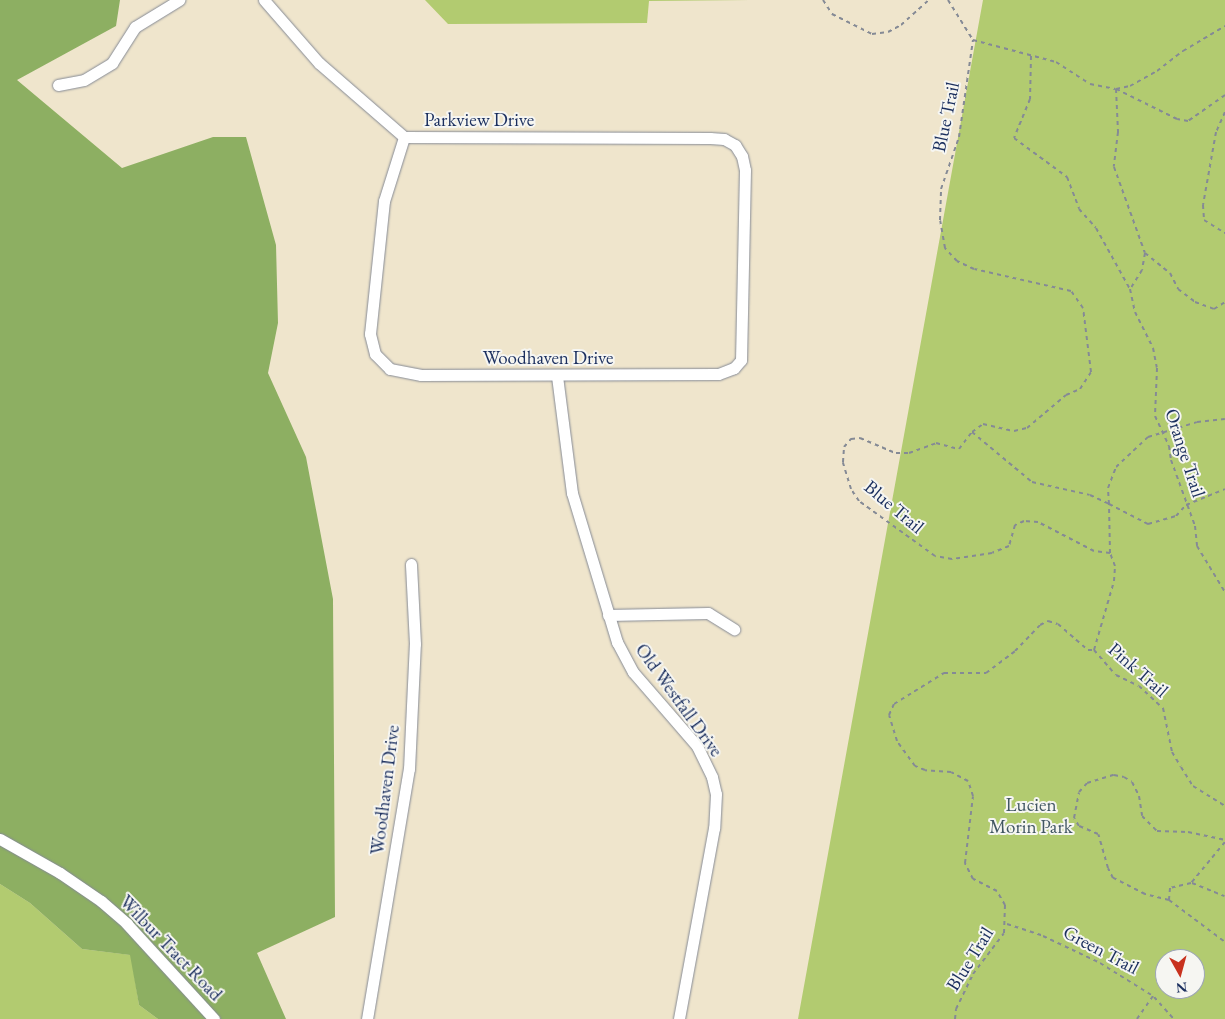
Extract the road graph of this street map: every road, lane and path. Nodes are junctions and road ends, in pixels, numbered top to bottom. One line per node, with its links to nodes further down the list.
1 (180, 0): 9 (street)
2 (264, 0): 13 (street, Parkview Drive)
3 (823, 0): 4 (path)
4 (929, 0)
5 (948, 0): 7 (path)
6 (1225, 26): 10 (path)
7 (973, 40): 8 (path); 22 (path, Blue Trail)
8 (1031, 56): 10 (path); 17 (path, Orange Trail)
9 (58, 85)
10 (1116, 89): 11 (path); 16 (path)
11 (1225, 95)
12 (1225, 112): 15 (path)
13 (404, 137): 14 (street, Parkview Drive); 19 (street, Woodhaven Drive)
14 (742, 156): 19 (street, Woodhaven Drive)
15 (1225, 233)
16 (1145, 252): 17 (path); 18 (path)
17 (1130, 289): 21 (path, Orange Trail)
18 (1225, 302)
19 (557, 376): 29 (street, Old Westfall Drive)
20 (1225, 420): 21 (path)
21 (1162, 431): 24 (path); 25 (path, Orange Trail)
22 (972, 432): 24 (path); 26 (path, Blue Trail)
23 (1225, 489): 25 (path)
24 (1109, 504): 25 (path); 26 (path)
25 (1186, 505): 28 (path, Orange Trail)
26 (1110, 553): 31 (path)
27 (411, 564): 42 (street, Woodhaven Drive)
28 (1225, 592)
29 (608, 615): 30 (street); 43 (street, Old Westfall Drive)
30 (734, 629)
31 (1094, 650): 32 (path, Pink Trail); 38 (path, Blue Trail)
32 (1225, 806)
33 (0, 839): 41 (street, Wilbur Tract Road)
34 (1225, 841): 35 (path); 37 (path)
35 (1191, 883): 36 (path); 37 (path)
36 (1225, 896)
37 (1169, 900): 39 (path)
38 (1006, 924): 40 (path, Green Trail); 44 (path, Blue Trail)
39 (1225, 942)
40 (1154, 996): 45 (path, Green Trail); 46 (path)
41 (214, 1019)
42 (367, 1019)
43 (678, 1019)
44 (955, 1019)
45 (1137, 1019)
46 (1174, 1019)

